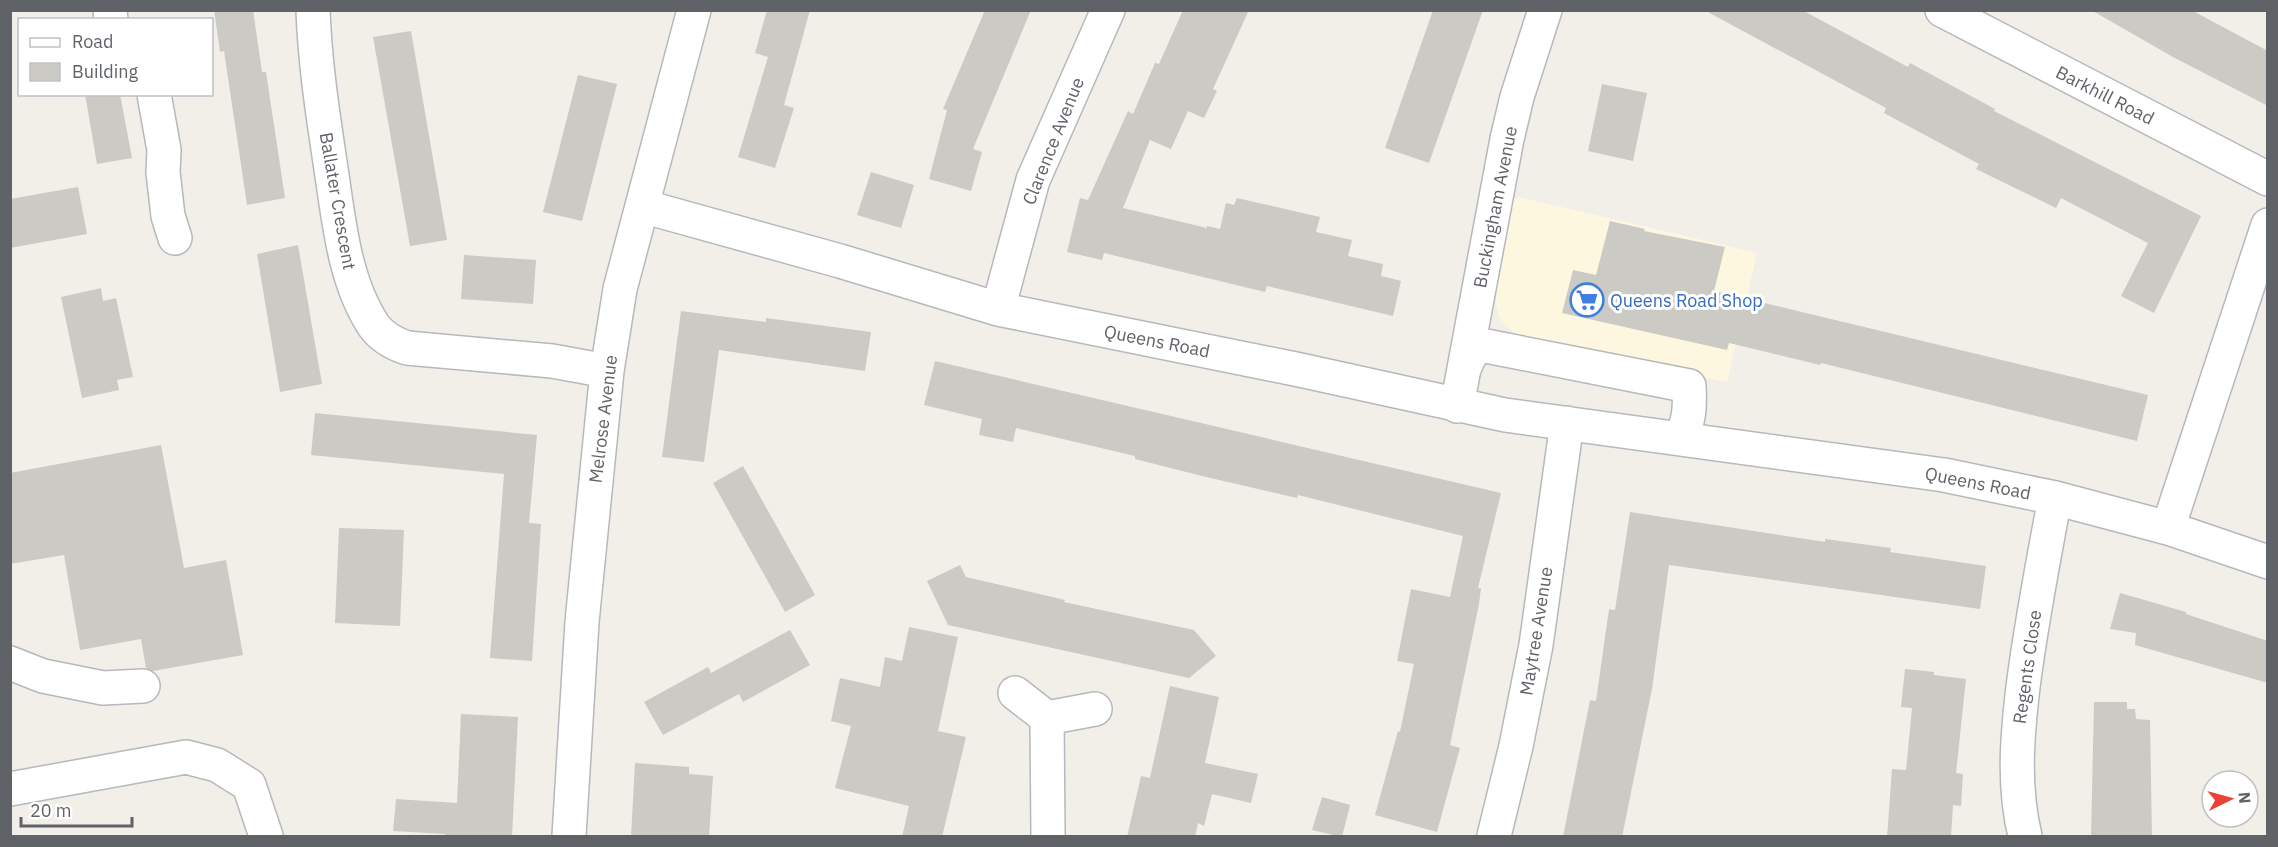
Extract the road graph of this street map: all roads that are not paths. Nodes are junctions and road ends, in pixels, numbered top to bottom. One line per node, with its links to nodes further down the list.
1 (313, 10): 13 (street, Ballater Crescent)
2 (694, 10): 8 (street, Melrose Avenue)
3 (1108, 10): 11 (street, Clarence Avenue)
4 (1545, 10): 12 (street, Buckingham Avenue)
5 (1949, 12): 7 (street, Barkhill Road)
6 (154, 96): 10 (street)
7 (2268, 179)
8 (642, 206): 11 (street, Queens Road); 13 (street, Melrose Avenue)
9 (2268, 225): 18 (street)
10 (175, 238)
11 (998, 309): 14 (street, Queens Road)
12 (1473, 343): 14 (street, Buckingham Avenue); 16 (street)
13 (607, 371): 27 (street, Melrose Avenue)
14 (1457, 406): 15 (street, Queens Road)
15 (1567, 423): 16 (street, Queens Road); 29 (street, Maytree Avenue)
16 (1680, 438): 17 (street, Queens Road)
17 (2055, 498): 18 (street, Queens Road); 30 (street, Regents Close)
18 (2168, 528): 19 (street, Queens Road)
19 (2268, 562)
20 (10, 663): 21 (street)
21 (143, 686)
22 (1015, 693): 24 (street)
23 (1095, 709): 24 (street)
24 (1047, 718): 28 (street)
25 (11, 783): 26 (street)
26 (266, 837)
27 (569, 837)
28 (1048, 837)
29 (1494, 837)
30 (2025, 837)

